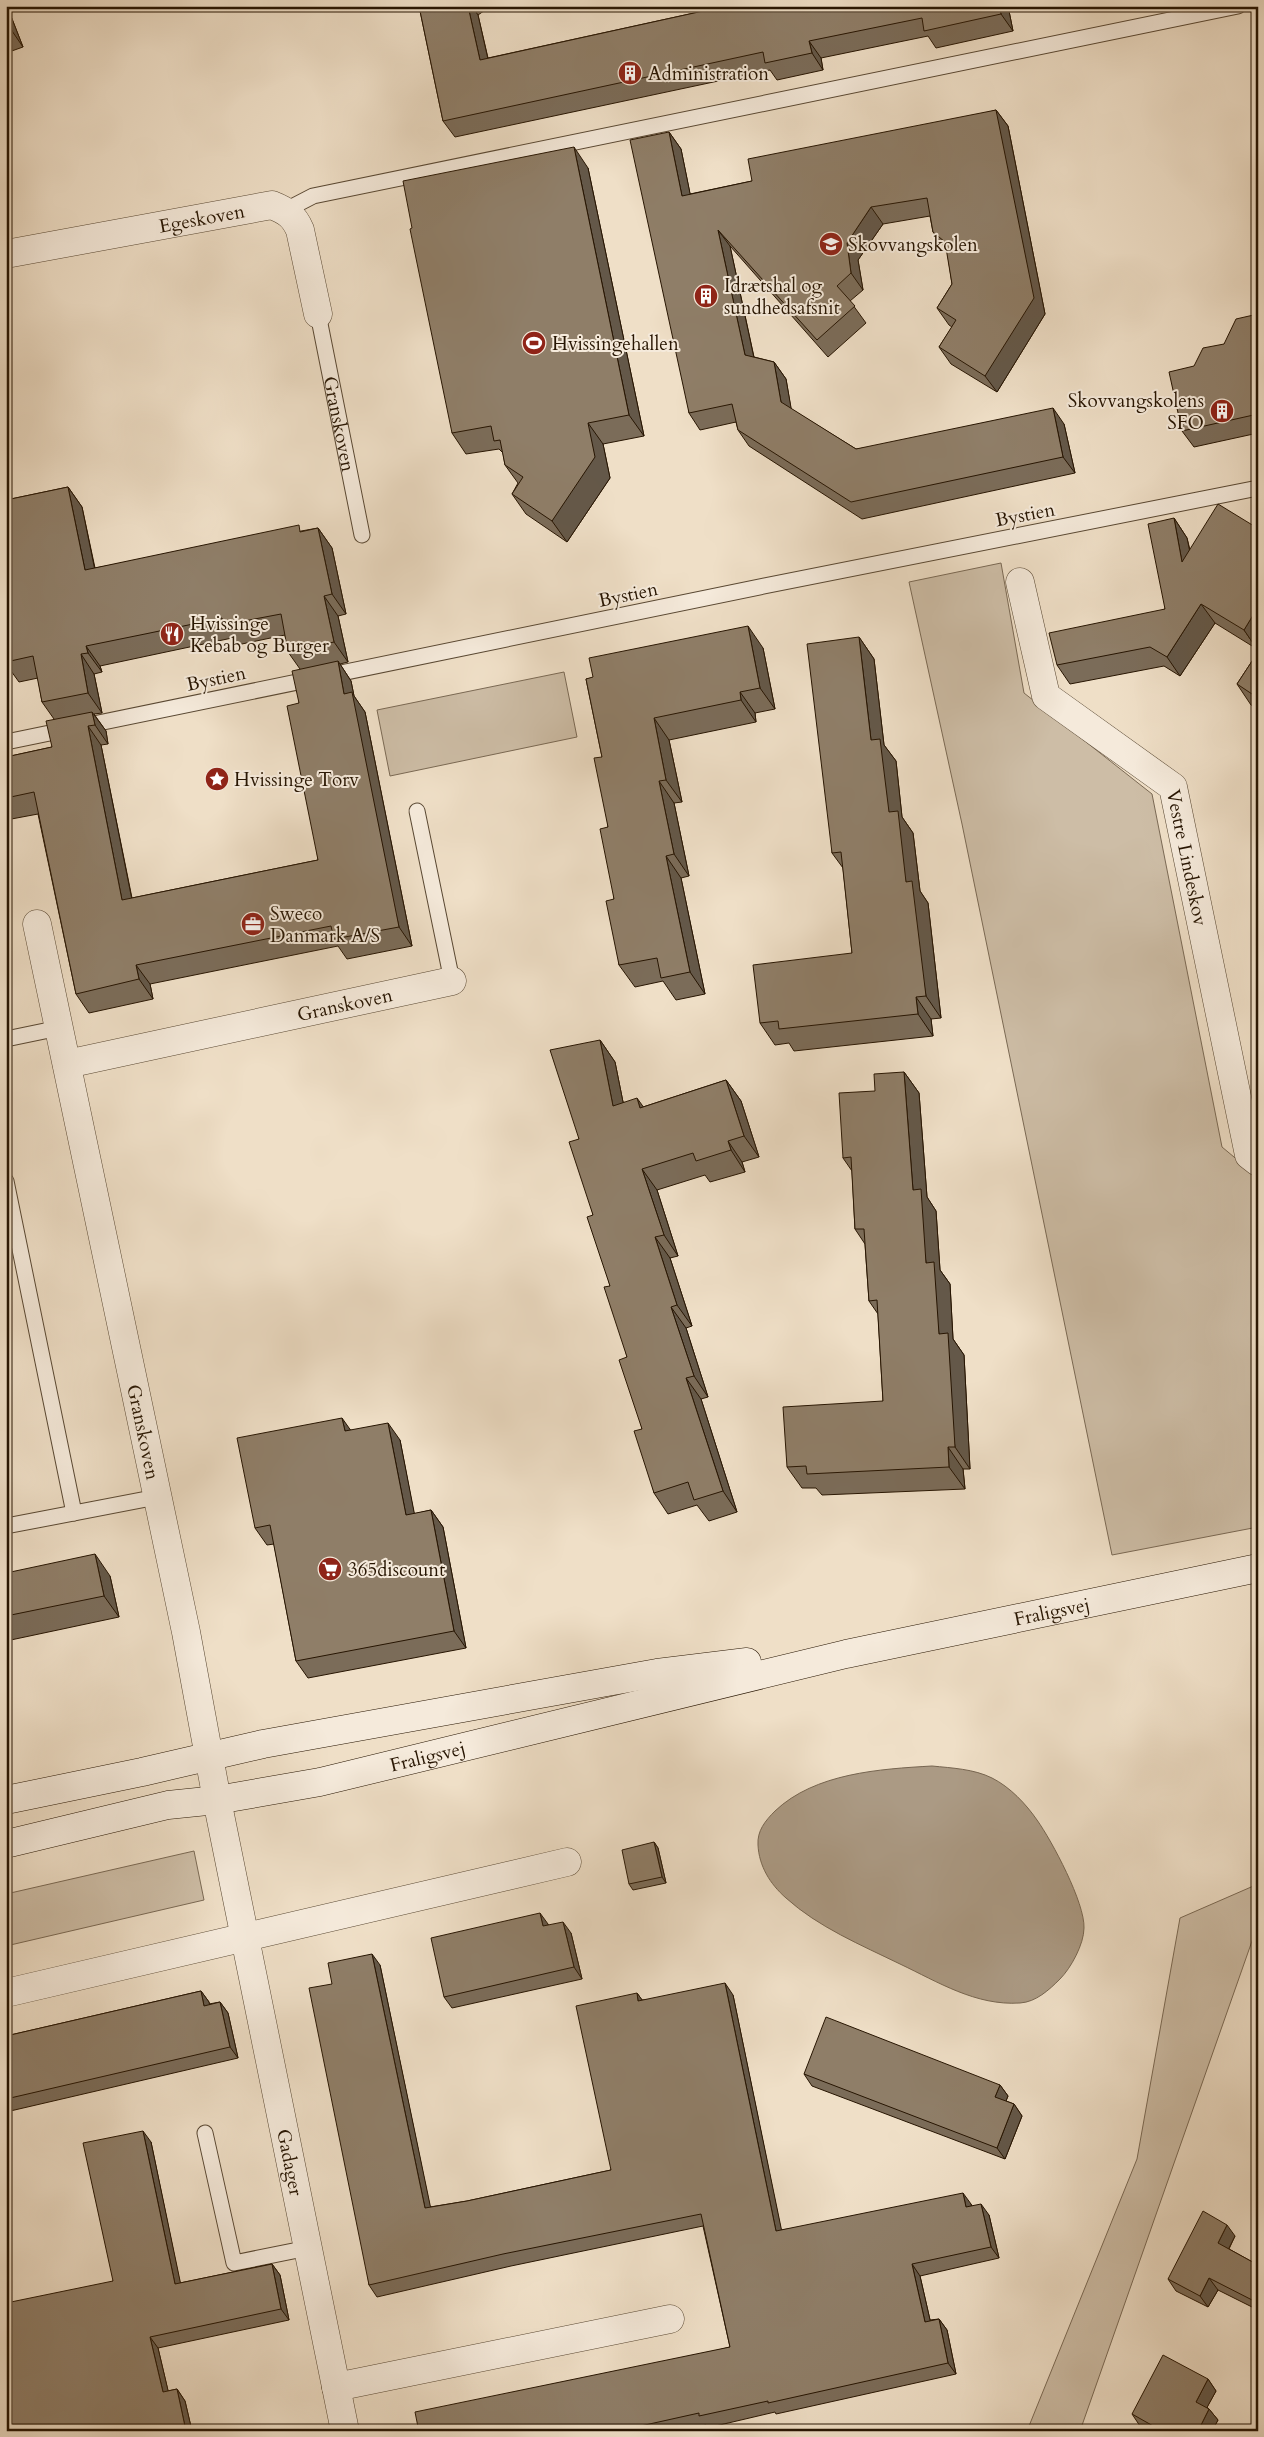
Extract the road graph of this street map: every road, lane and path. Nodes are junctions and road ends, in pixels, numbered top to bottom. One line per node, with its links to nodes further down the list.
1 (1238, 6): 2 (lane)
2 (286, 210): 3 (street, Egeskoven); 4 (street)
3 (6, 254)
4 (318, 314): 6 (lane, Granskoven)
5 (1258, 488): 8 (lane, Bystien)
6 (362, 535)
7 (1020, 582): 15 (street, Vestre Lindeskov)
8 (6, 742)
9 (416, 811): 11 (lane, Granskoven)
10 (37, 924): 12 (street, Granskoven)
11 (452, 981): 14 (street, Granskoven)
12 (59, 1028): 13 (lane); 14 (street, Granskoven)
13 (6, 1039)
14 (67, 1064): 17 (street, Granskoven)
15 (1258, 1162)
16 (6, 1181): 18 (lane)
17 (157, 1497): 18 (lane); 22 (street, Granskoven)
18 (74, 1513): 19 (lane)
19 (6, 1526)
20 (1258, 1568): 21 (street, Fraligsvej)
21 (846, 1654): 22 (street, Fraligsvej); 24 (street, Fraligsvej)
22 (209, 1756): 23 (street, Fraligsvej); 24 (street, Granskoven)
23 (6, 1800)
24 (217, 1800): 25 (street, Fraligsvej); 27 (street, Gadager)
25 (6, 1844)
26 (566, 1862): 27 (street)
27 (245, 1937): 28 (street); 30 (street, Gadager)
28 (6, 1992)
29 (206, 2133): 30 (lane)
30 (308, 2248): 32 (street, Gadager)
31 (670, 2319): 32 (street)
32 (336, 2387): 33 (street, Gadager)
33 (345, 2431)

